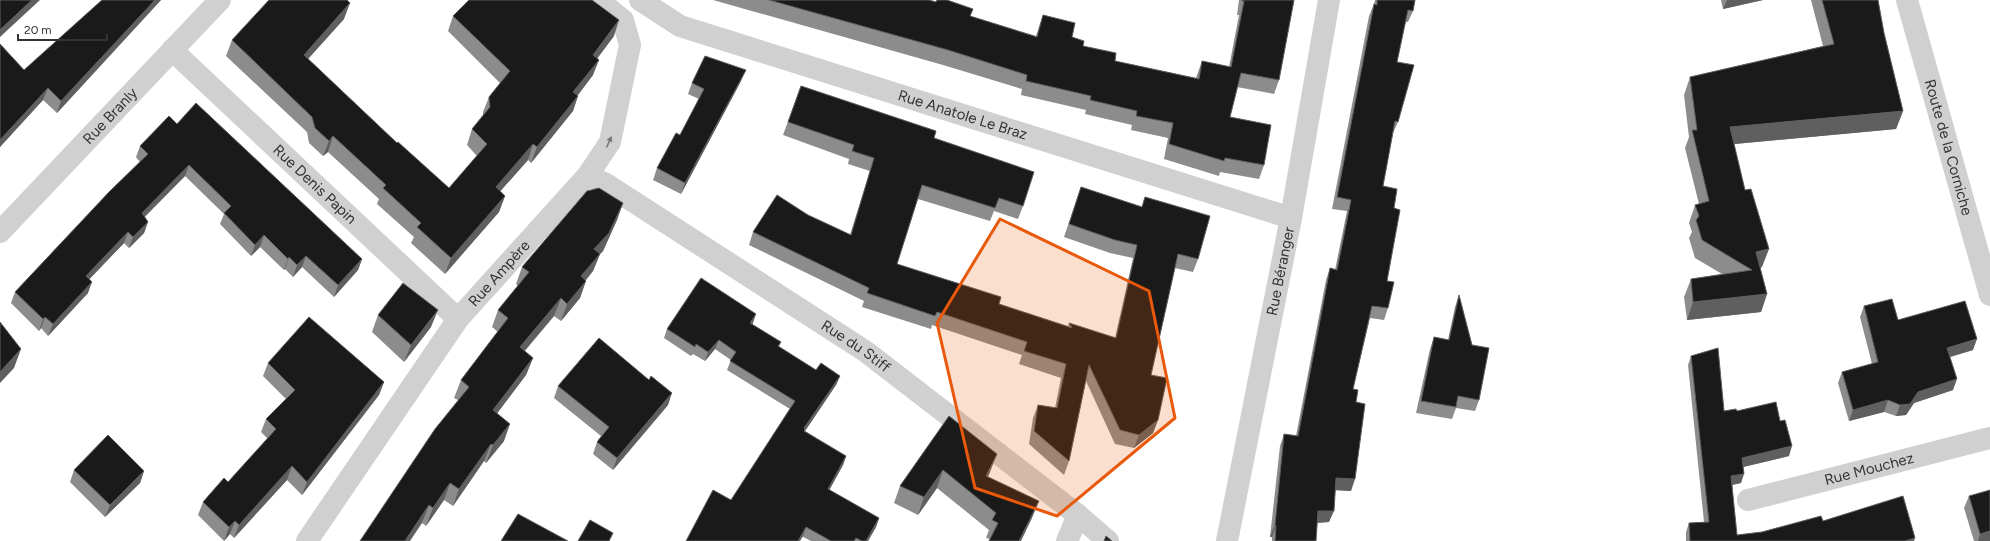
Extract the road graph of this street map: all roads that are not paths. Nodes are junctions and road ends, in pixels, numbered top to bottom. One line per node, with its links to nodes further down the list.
1 (220, 0): 6 (street, Rue Branly)
2 (598, 0): 7 (street, Rue Ampère, one-way to 2)
3 (640, 0): 8 (street, Rue Anatole Le Braz)
4 (1329, 0): 8 (street, Rue Béranger)
5 (1907, 0): 10 (street, Route de la Corniche)
6 (172, 50): 9 (street, Rue Branly); 11 (street, Rue Denis Papin)
7 (588, 175): 11 (street, Rue Ampère); 14 (street, Rue du Stiff)
8 (1291, 218): 18 (street, Rue Béranger)
9 (0, 232)
10 (1990, 295)
11 (458, 319): 15 (street, Rue Ampère)
12 (1990, 438): 13 (street, Rue Mouchez)
13 (1748, 500)
14 (1078, 515): 16 (street); 17 (street, Rue du Stiff)
15 (307, 541)
16 (1067, 541)
17 (1108, 541)
18 (1227, 541)

